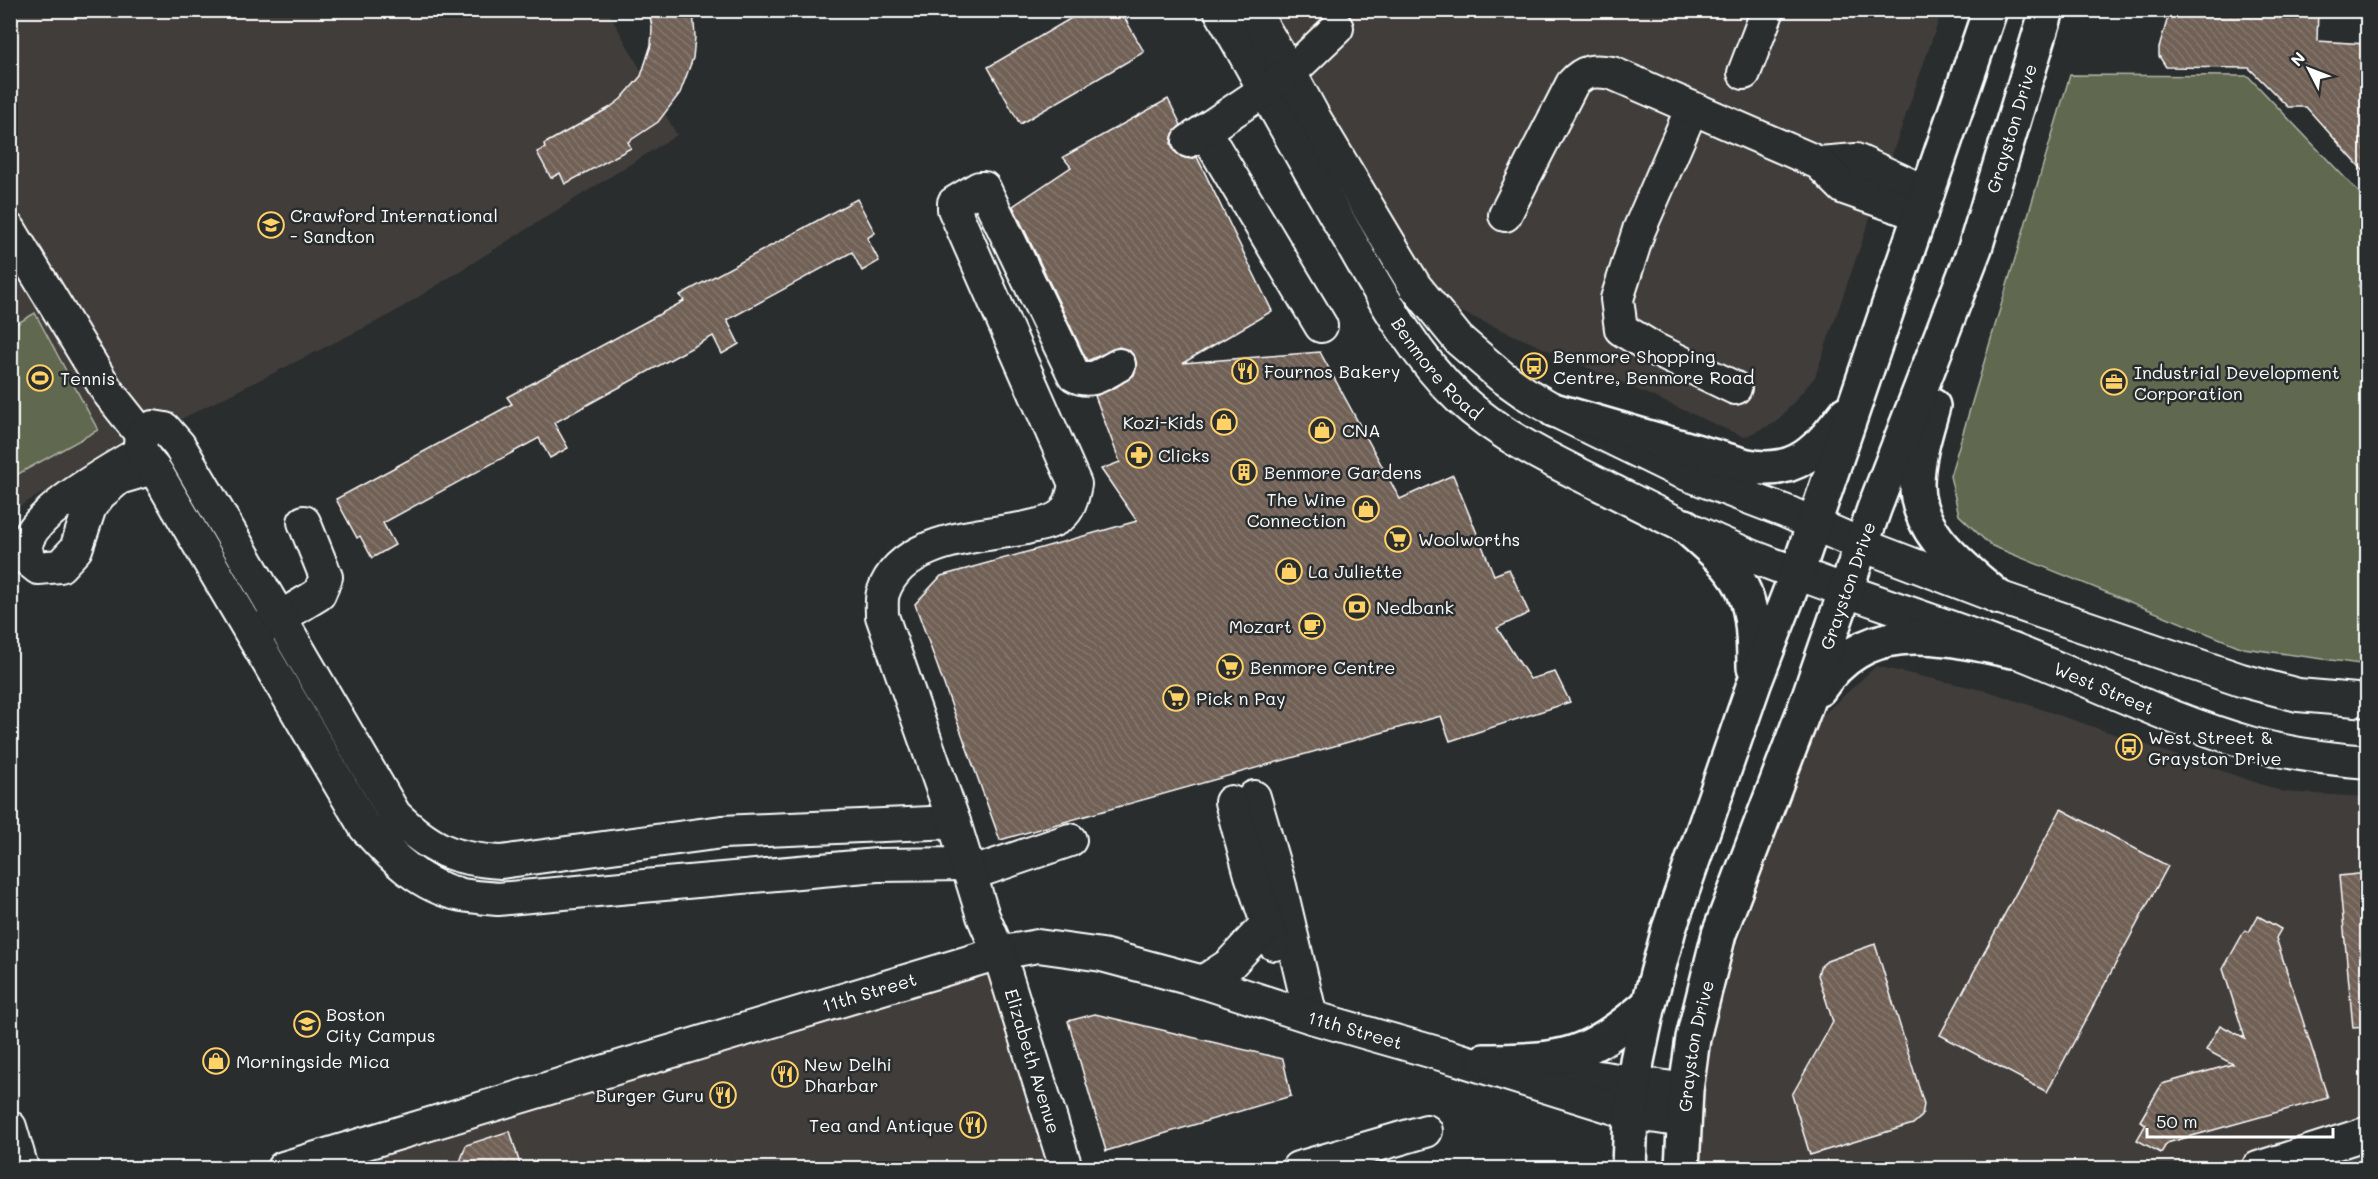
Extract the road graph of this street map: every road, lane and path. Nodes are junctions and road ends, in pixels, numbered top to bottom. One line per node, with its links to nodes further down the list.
1 (1220, 10): 9 (street, Benmore Road)
2 (1253, 10): 7 (street, Benmore Road)
3 (1768, 10): 8 (street)
4 (1990, 10): 11 (main road)
5 (2048, 16): 14 (main road, Grayston Drive)
6 (1337, 28): 7 (street)
7 (1290, 73): 9 (street); 19 (street, Benmore Road)
8 (1744, 73)
9 (1264, 89): 15 (street); 23 (street, Benmore Road)
10 (1692, 108): 11 (street); 12 (street); 17 (street)
11 (1924, 204): 18 (main road)
12 (1505, 215)
13 (10, 230): 20 (street)
14 (1975, 248): 24 (main road, Grayston Drive); 28 (main road)
15 (1321, 326)
16 (1119, 365): 36 (street, Elizabeth Avenue)
17 (1735, 388)
18 (1858, 397): 19 (main road); 22 (main road)
19 (1554, 410): 22 (street, Benmore Road)
20 (145, 452): 25 (street); 25 (street); 29 (street); 30 (street)
21 (304, 522): 29 (street)
22 (1814, 524): 24 (street, Benmore Road); 26 (main road)
23 (1685, 526): 26 (street, Benmore Road); 32 (main road)
24 (1862, 545): 27 (main road, Grayston Drive); 28 (street)
25 (20, 563)
26 (1797, 573): 27 (street, Benmore Road); 32 (main road)
27 (1846, 591): 31 (street, West Street); 34 (main road, Grayston Drive)
28 (1998, 597): 33 (street)
29 (281, 617): 30 (street); 38 (street)
30 (252, 634): 40 (street)
31 (2013, 651): 34 (main road); 35 (street, West Street)
32 (1754, 684): 46 (main road)
33 (2367, 701)
34 (1803, 713): 50 (main road, Grayston Drive)
35 (2367, 762)
36 (954, 822): 37 (street); 41 (street, Elizabeth Avenue)
37 (726, 824): 38 (street); 42 (street)
38 (416, 836): 40 (street)
39 (1070, 840): 41 (street)
40 (391, 857): 42 (street)
41 (969, 869): 42 (street); 44 (street, Elizabeth Avenue)
42 (725, 879)
43 (1268, 923): 45 (street); 47 (street); 47 (street)
44 (999, 953): 45 (street, 11th Street); 56 (street, 11th Street); 57 (street, Elizabeth Avenue)
45 (1203, 982): 47 (street, 11th Street)
46 (1649, 1004): 48 (main road); 49 (main road)
47 (1303, 1014): 48 (street, 11th Street)
48 (1471, 1060): 49 (street, 11th Street); 51 (street, 11th Street)
49 (1634, 1081): 50 (street, 11th Street); 51 (main road)
50 (1685, 1106): 51 (street, 11th Street); 60 (main road, Grayston Drive)
51 (1631, 1113): 59 (main road)
52 (10, 1127): 55 (street)
53 (1426, 1131): 58 (street)
54 (2367, 1133): 61 (street)
55 (22, 1168)
56 (283, 1168)
57 (1066, 1168)
58 (1298, 1168)
59 (1629, 1168)
60 (1682, 1168)
61 (2258, 1168)

